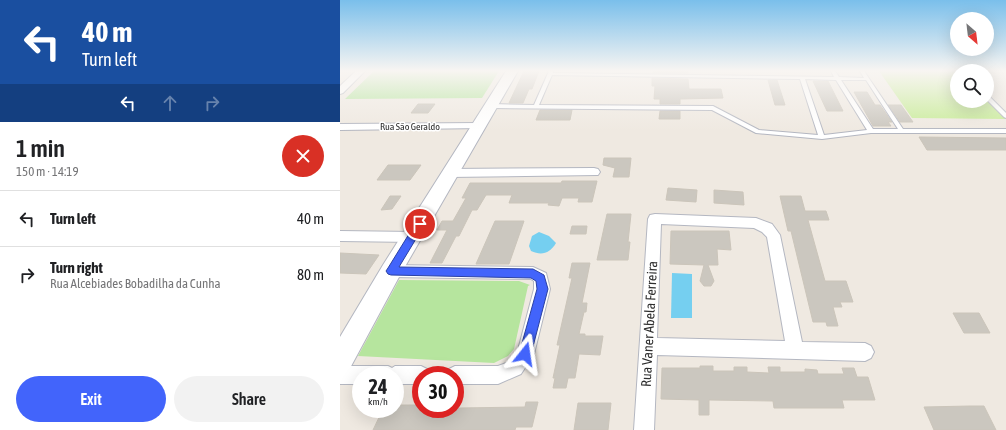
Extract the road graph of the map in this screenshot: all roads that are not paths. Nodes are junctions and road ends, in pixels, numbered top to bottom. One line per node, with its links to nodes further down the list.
1 (501, 91): 7 (street)
2 (543, 91): 8 (lane)
3 (807, 91): 15 (lane)
4 (845, 91): 14 (lane)
5 (876, 91): 12 (lane)
6 (994, 104): 9 (lane)
7 (492, 106): 8 (lane); 10 (street)
8 (536, 108): 15 (lane)
9 (1006, 116)
10 (479, 126): 11 (street, Rua São Geraldo); 17 (street)
11 (340, 127)
12 (901, 130): 13 (lane); 14 (lane)
13 (1006, 130)
14 (871, 131): 15 (lane)
15 (822, 136)
16 (594, 172): 17 (street)
17 (450, 174): 19 (street)
18 (340, 236): 19 (street)
19 (413, 236): 20 (street)
20 (391, 271): 24 (street); 27 (street)
21 (648, 346): 22 (street); 22 (street, Rua Vaner Abela Ferreira); 28 (street, Rua Vaner Abela Ferreira)
22 (796, 350): 23 (street)
23 (865, 352)
24 (340, 361)
25 (340, 375): 26 (street)
26 (352, 375)
27 (464, 375)
28 (644, 430)

